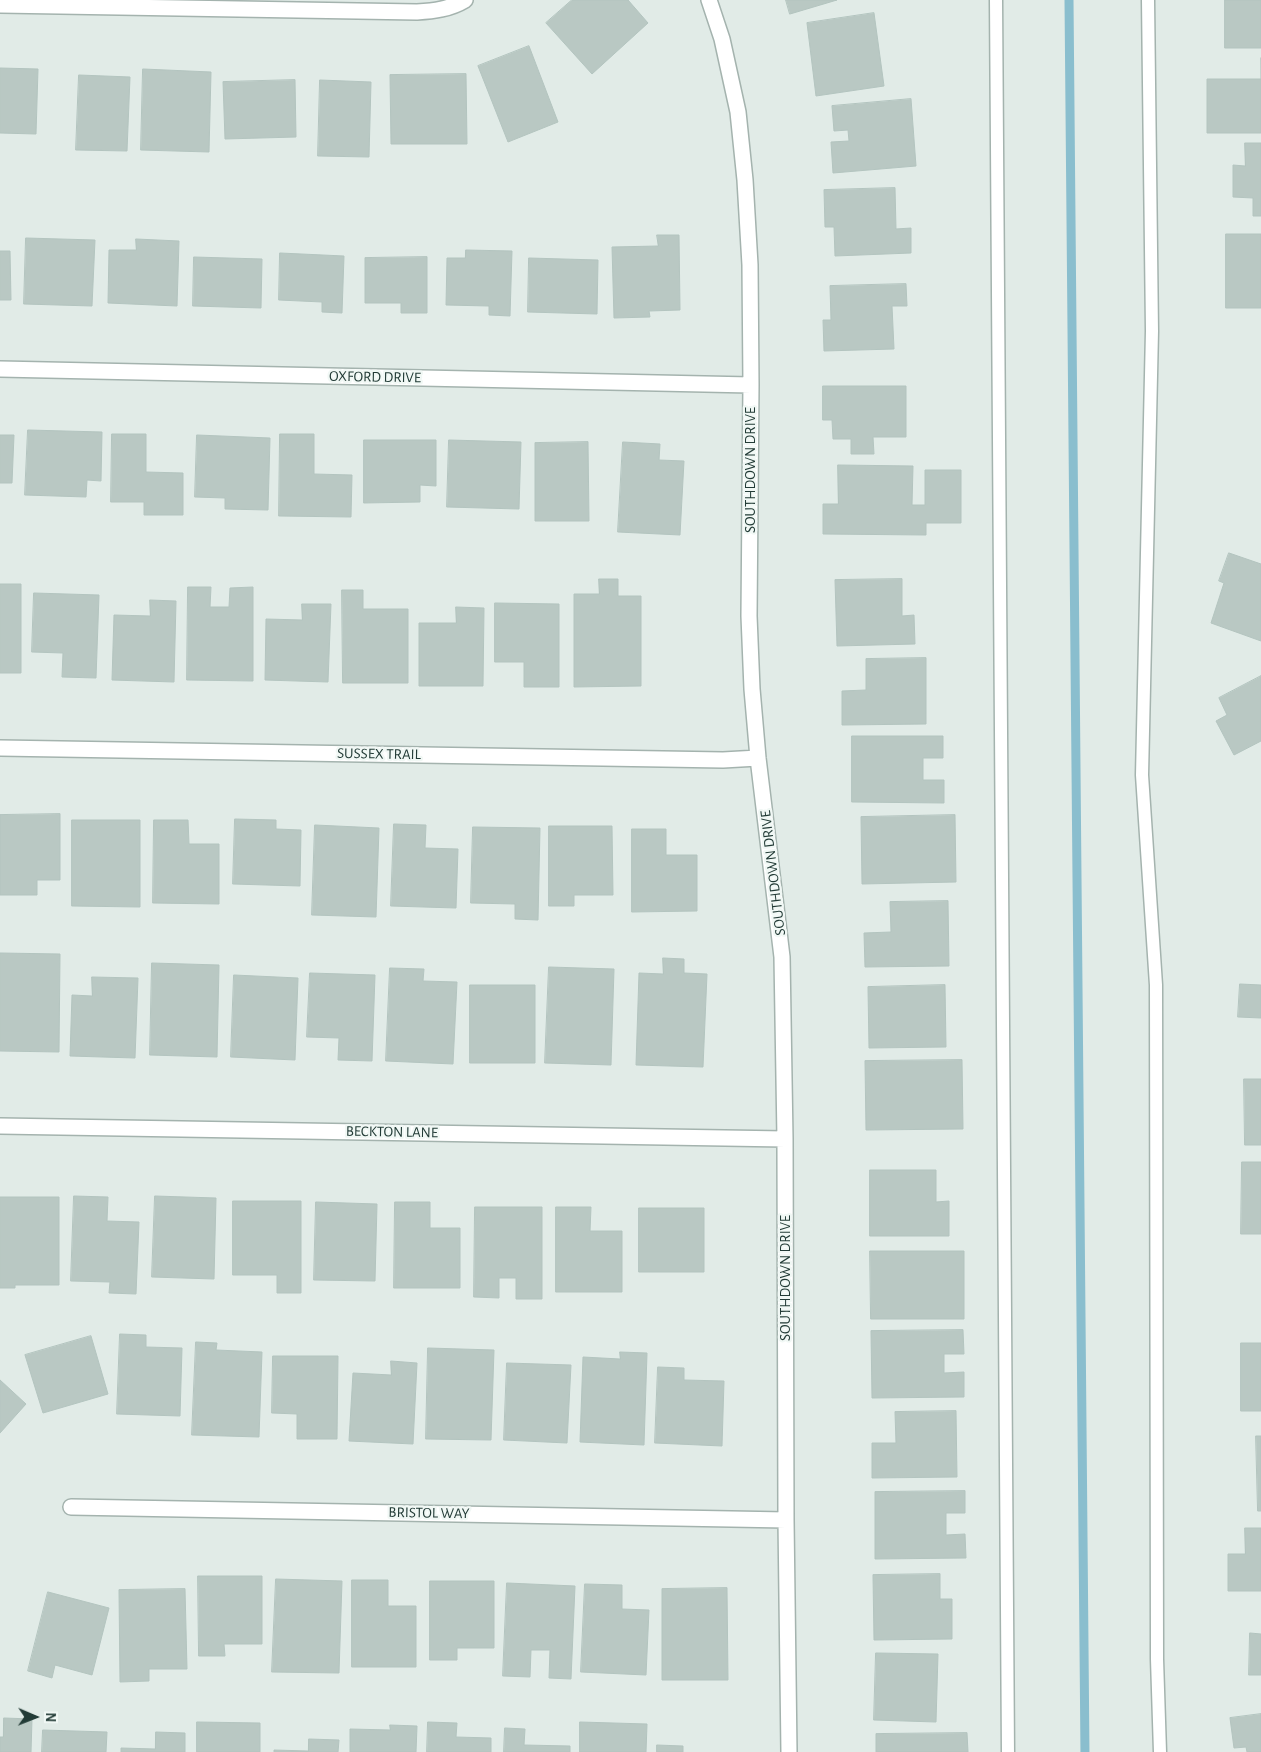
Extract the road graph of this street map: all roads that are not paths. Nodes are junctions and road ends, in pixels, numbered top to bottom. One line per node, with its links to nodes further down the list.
1 (465, 0): 5 (street)
2 (709, 0): 7 (street, SOUTHDOWN DRIVE)
3 (996, 0): 15 (lane)
4 (1148, 0): 16 (lane)
5 (0, 4)
6 (0, 369): 7 (street, OXFORD DRIVE)
7 (751, 385): 9 (street, SOUTHDOWN DRIVE)
8 (0, 748): 9 (street, SUSSEX TRAIL)
9 (758, 758): 11 (street, SOUTHDOWN DRIVE)
10 (0, 1126): 11 (street, BECKTON LANE)
11 (785, 1139): 13 (street, SOUTHDOWN DRIVE)
12 (72, 1507): 13 (street, BRISTOL WAY)
13 (786, 1520): 14 (street, SOUTHDOWN DRIVE)
14 (789, 1752)
15 (1008, 1752)
16 (1160, 1752)

